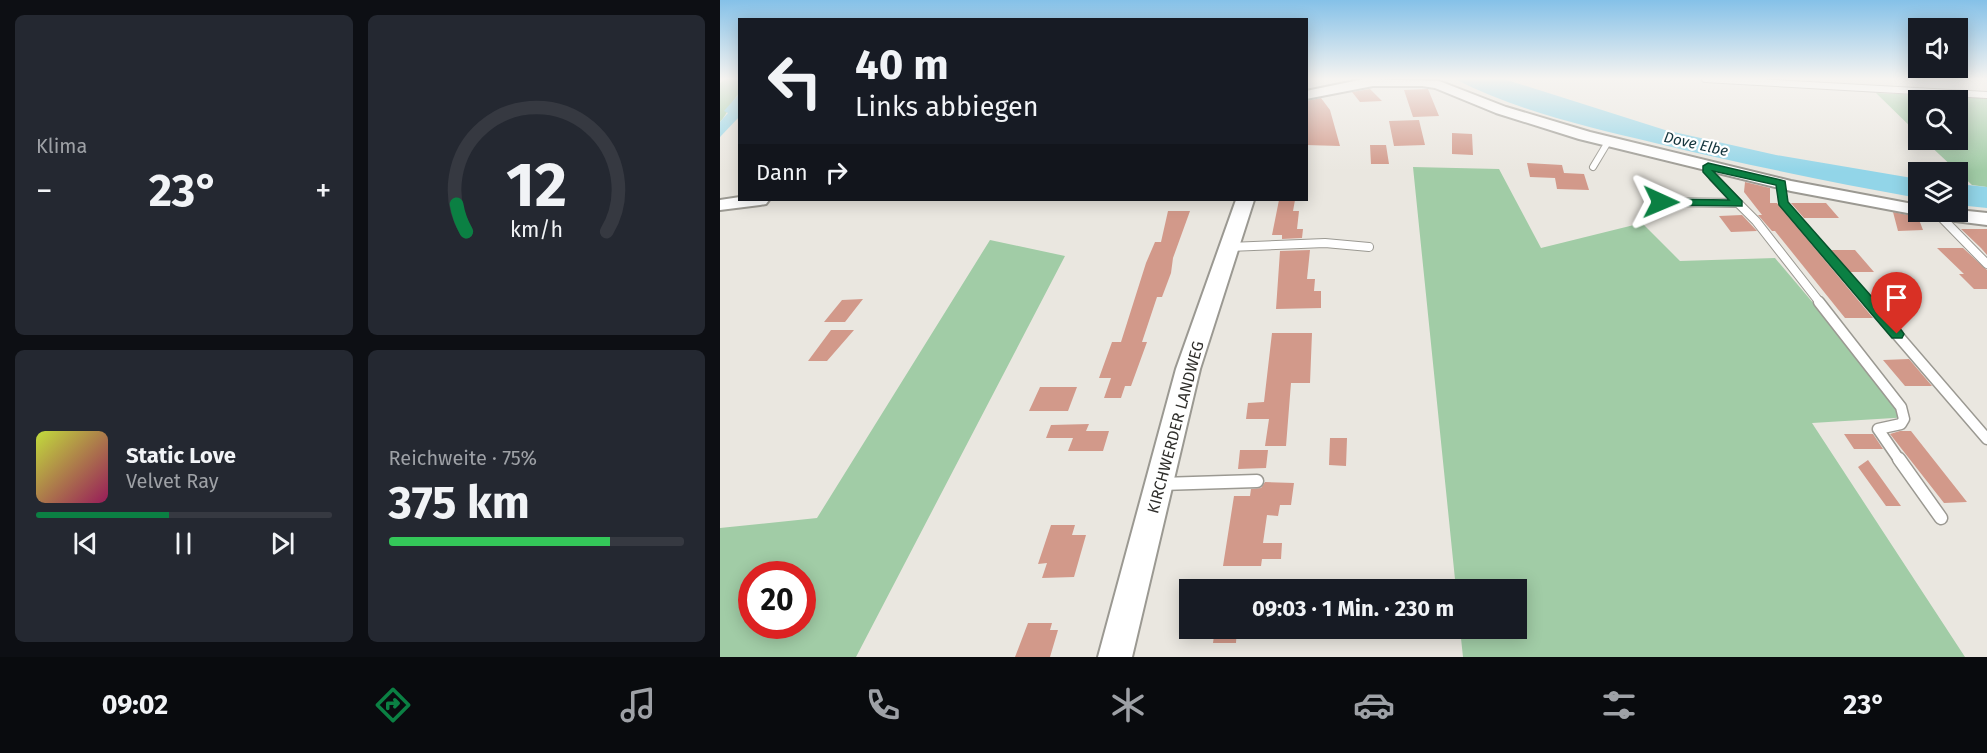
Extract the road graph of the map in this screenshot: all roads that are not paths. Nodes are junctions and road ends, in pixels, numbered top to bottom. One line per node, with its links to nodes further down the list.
1 (1505, 110): 2 (street)
2 (1608, 142): 3 (street); 4 (lane)
3 (1708, 166): 5 (street); 9 (lane)
4 (1593, 167)
5 (1781, 183): 11 (street); 18 (lane)
6 (752, 201): 10 (street)
7 (1245, 201): 15 (street, KIRCHWERDER LANDWEG)
8 (1661, 202): 9 (lane)
9 (1738, 203): 21 (lane)
10 (720, 205)
11 (1908, 208)
12 (1968, 216): 13 (street)
13 (1987, 219)
14 (1946, 222): 17 (lane)
15 (1229, 247): 16 (lane); 20 (street, KIRCHWERDER LANDWEG)
16 (1370, 247)
17 (1987, 264)
18 (1987, 439)
19 (1257, 481): 20 (lane)
20 (1159, 484): 22 (street, KIRCHWERDER LANDWEG)
21 (1941, 518)
22 (1115, 657)

